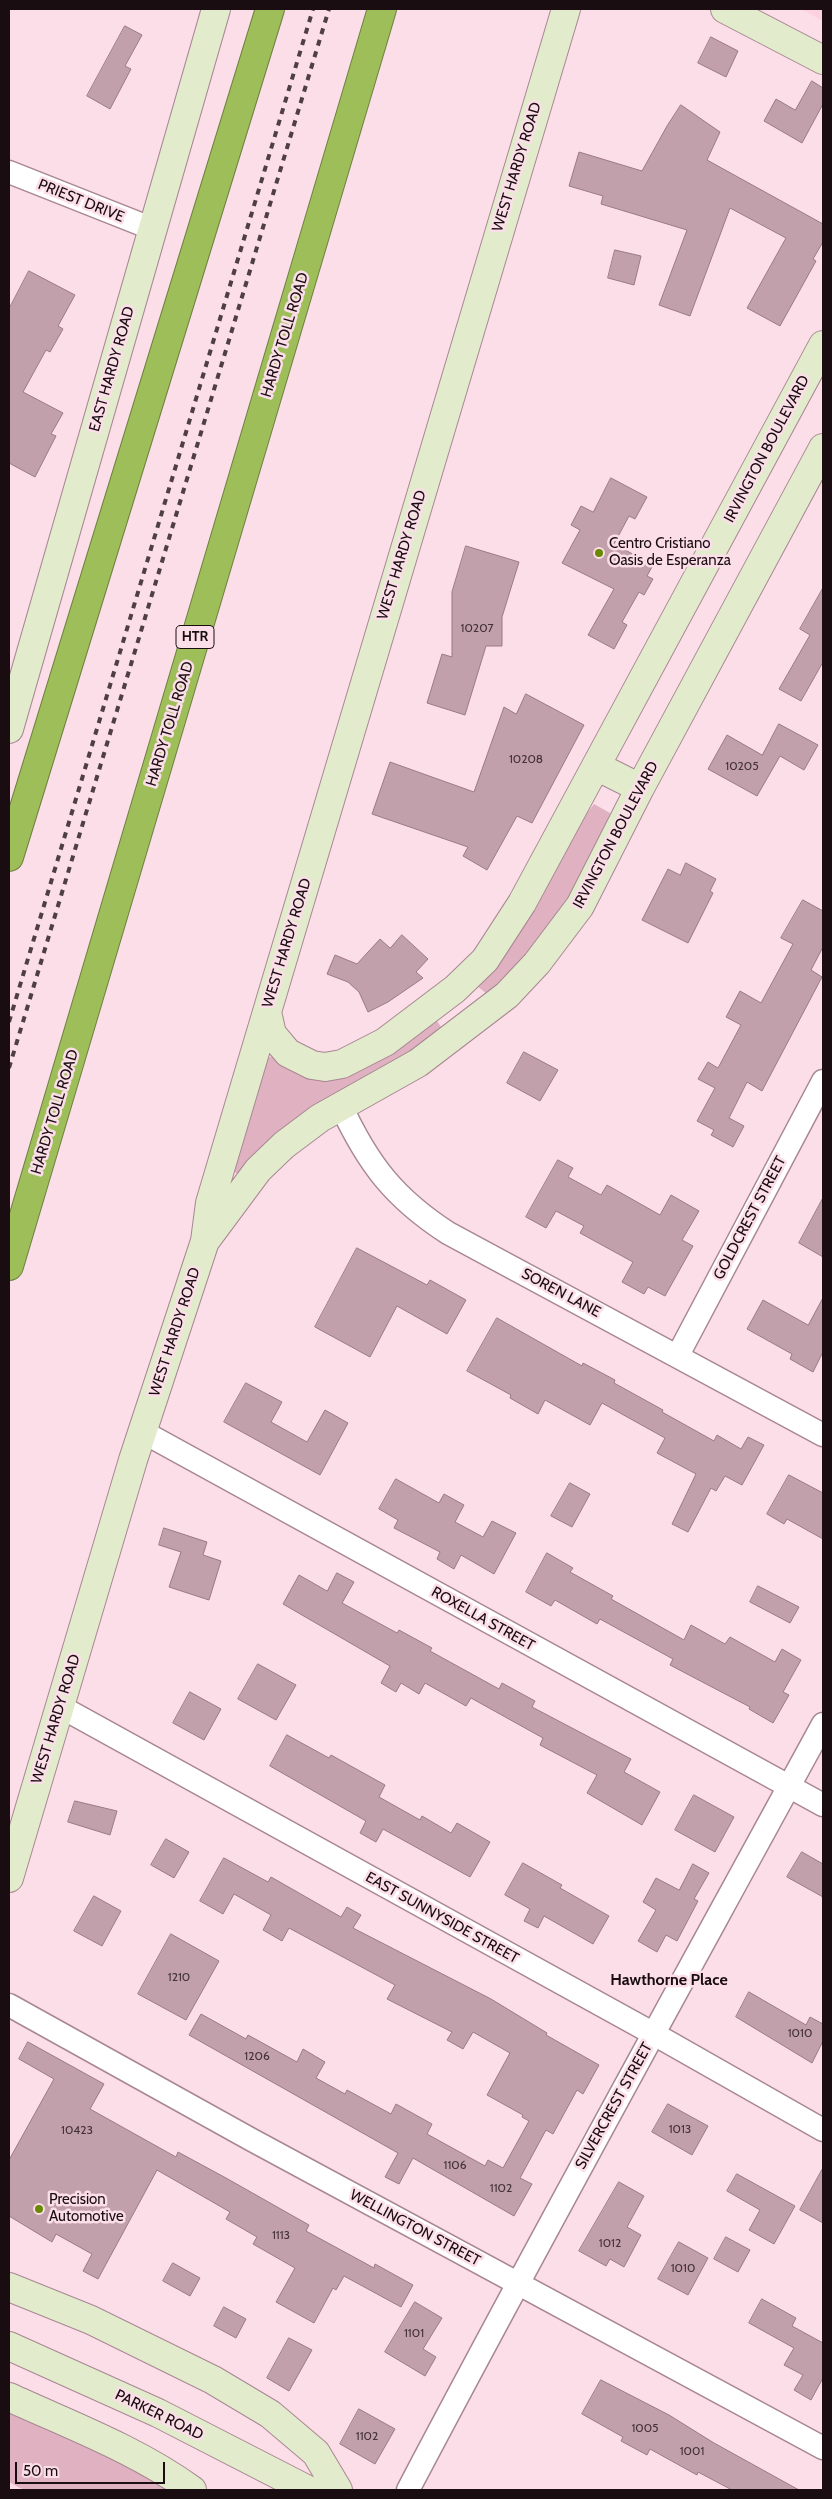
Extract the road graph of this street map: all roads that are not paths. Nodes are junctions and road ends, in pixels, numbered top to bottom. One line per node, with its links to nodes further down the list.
1 (216, 9): 10 (main road, EAST HARDY ROAD)
2 (264, 9): 7 (highway)
3 (270, 9): 7 (highway)
4 (382, 9): 23 (highway, HARDY TOLL ROAD / HTR)
5 (566, 9): 18 (main road, WEST HARDY ROAD)
6 (725, 9): 8 (main road)
7 (262, 36): 16 (highway)
8 (823, 60)
9 (9, 172): 10 (street, PRIEST DRIVE)
10 (153, 229): 13 (main road, EAST HARDY ROAD)
11 (820, 359): 14 (main road, IRVINGTON BOULEVARD)
12 (823, 448): 15 (main road, IRVINGTON BOULEVARD)
13 (9, 729)
14 (596, 766): 15 (main road); 17 (main road, IRVINGTON BOULEVARD)
15 (640, 788): 19 (main road, IRVINGTON BOULEVARD)
16 (9, 857)
17 (456, 989): 18 (main road, IRVINGTON BOULEVARD); 19 (main road)
18 (266, 1012): 22 (main road, WEST HARDY ROAD)
19 (479, 1018): 21 (main road, IRVINGTON BOULEVARD)
20 (823, 1080): 24 (street, GOLDCREST STREET)
21 (341, 1106): 22 (main road, IRVINGTON BOULEVARD); 24 (street, SOREN LANE)
22 (205, 1241): 25 (main road, WEST HARDY ROAD)
23 (9, 1266)
24 (678, 1355): 26 (street, SOREN LANE)
25 (143, 1432): 27 (main road, WEST HARDY ROAD); 29 (street, ROXELLA STREET)
26 (823, 1435)
27 (60, 1707): 31 (main road, WEST HARDY ROAD); 33 (street, EAST SUNNYSIDE STREET)
28 (823, 1724): 29 (street, SILVERCREST STREET)
29 (789, 1787): 30 (street, ROXELLA STREET); 33 (street, SILVERCREST STREET)
30 (823, 1805)
31 (9, 1878)
32 (9, 2005): 35 (street, WELLINGTON STREET)
33 (654, 2034): 34 (street, EAST SUNNYSIDE STREET); 35 (street, SILVERCREST STREET)
34 (823, 2130)
35 (517, 2282): 39 (street, WELLINGTON STREET); 43 (street, SILVERCREST STREET)
36 (9, 2287): 42 (main road)
37 (9, 2346): 41 (main road, PARKER ROAD)
38 (9, 2396): 40 (main road)
39 (823, 2448)
40 (192, 2490)
41 (308, 2490)
42 (338, 2490)
43 (408, 2490)

